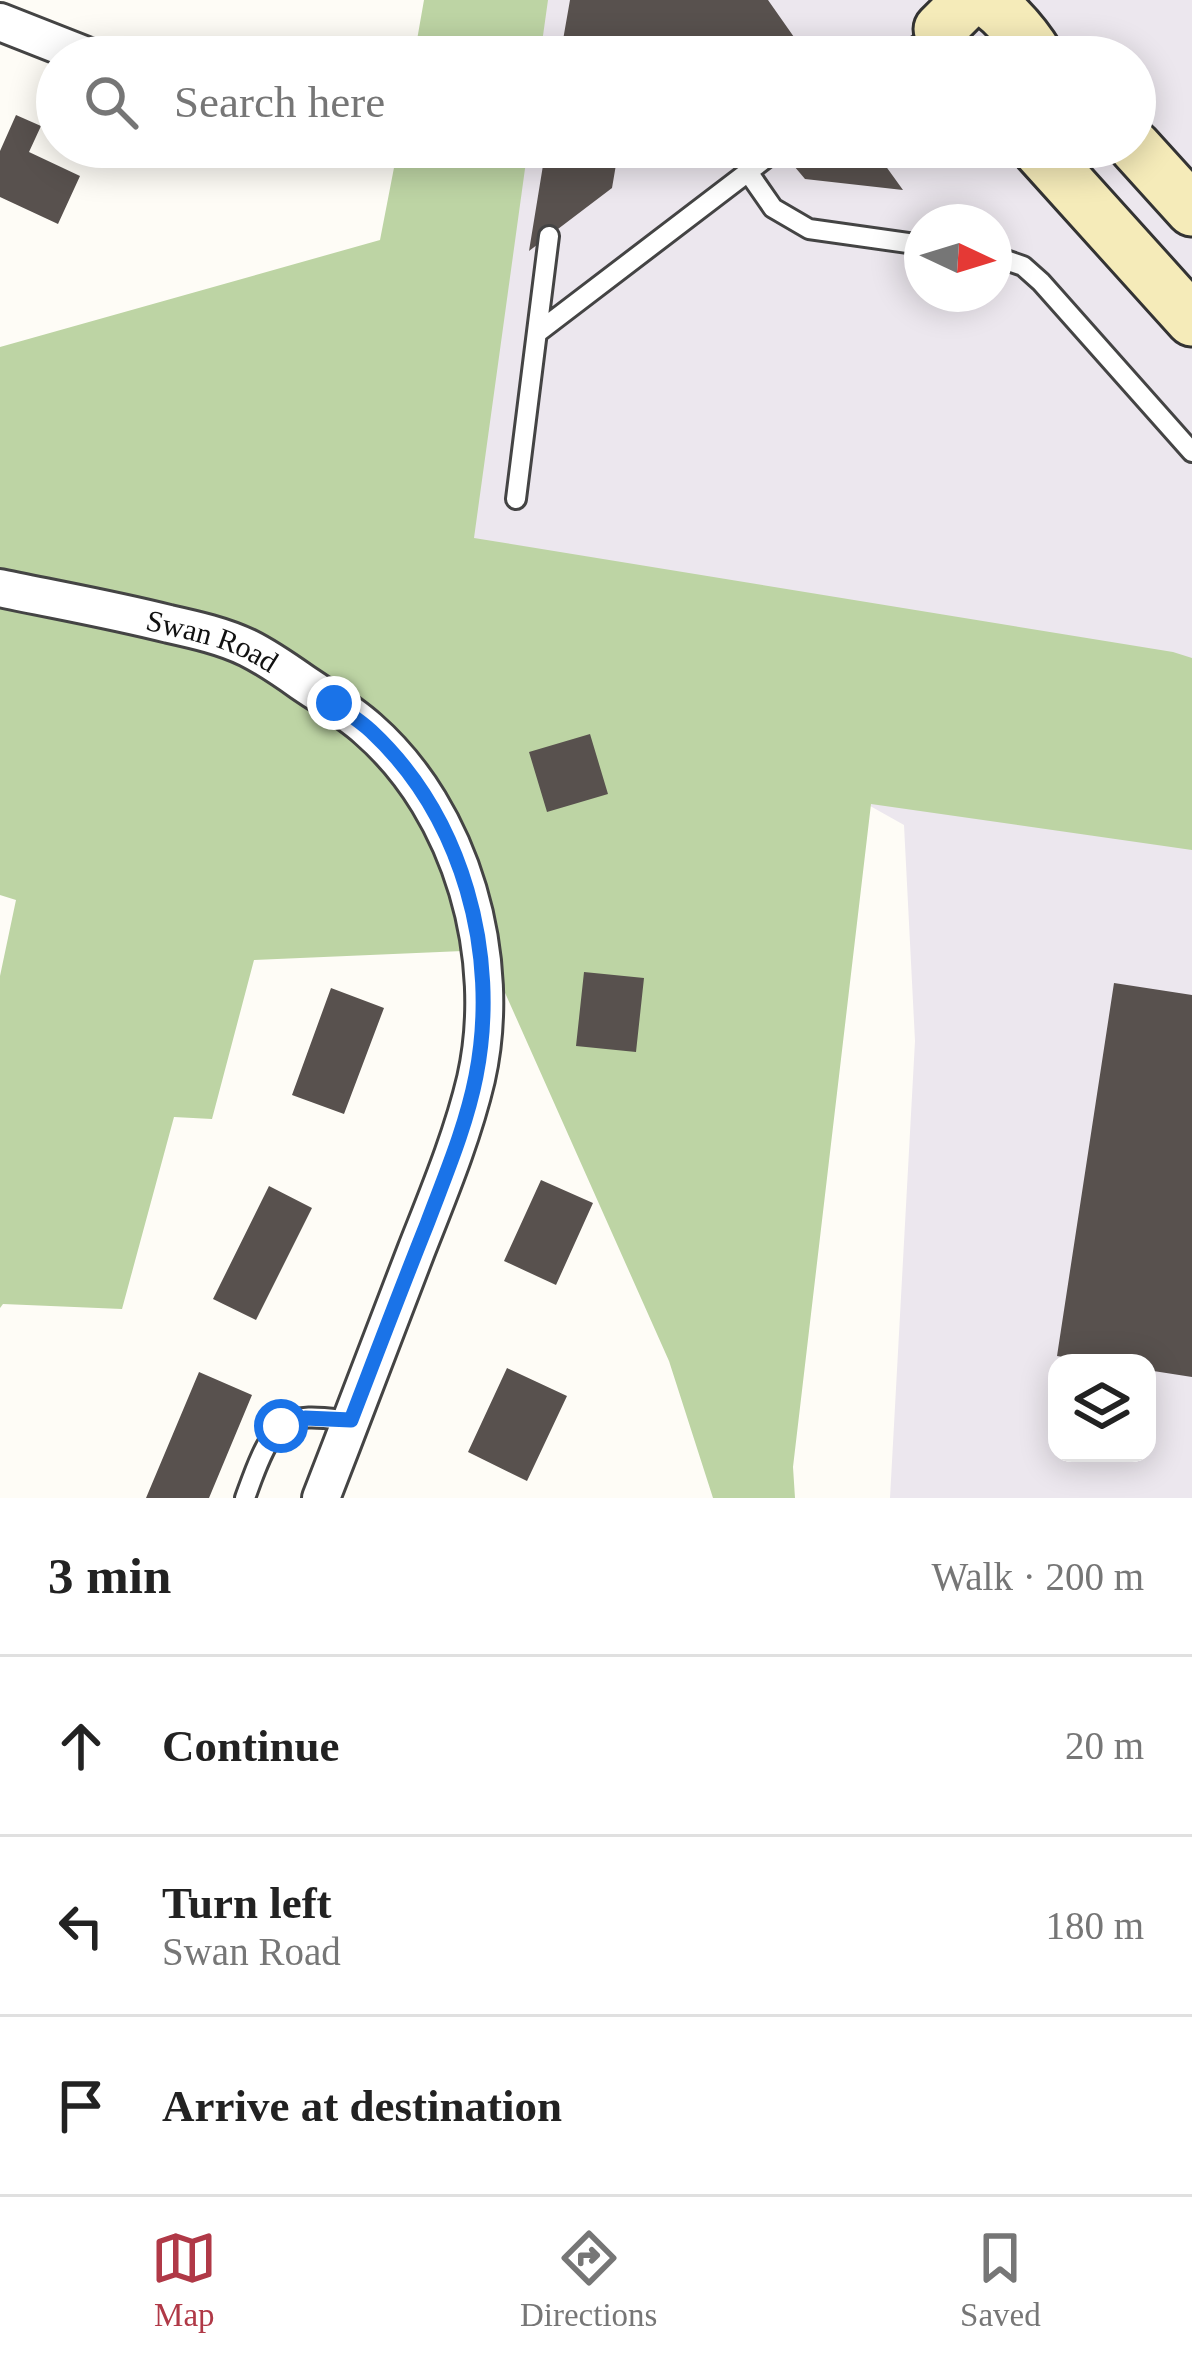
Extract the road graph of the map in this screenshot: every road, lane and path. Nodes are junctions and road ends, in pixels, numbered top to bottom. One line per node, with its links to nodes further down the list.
1 (1010, 0): 6 (main road)
2 (0, 22): 3 (street)
3 (36, 36)
4 (931, 36): 5 (main road)
5 (1025, 36)
6 (1038, 36)
7 (753, 168): 10 (lane)
8 (1055, 168): 15 (main road)
9 (1154, 168): 11 (main road)
10 (748, 172): 13 (lane); 16 (lane)
11 (1192, 210)
12 (549, 236): 16 (lane)
13 (904, 242)
14 (1012, 262): 17 (lane)
15 (1192, 320)
16 (537, 333): 18 (lane)
17 (1192, 452)
18 (516, 499)
19 (0, 588): 20 (street, Swan Road)
20 (351, 1420): 21 (lane); 22 (street, Swan Road)
21 (245, 1498)
22 (321, 1498)

